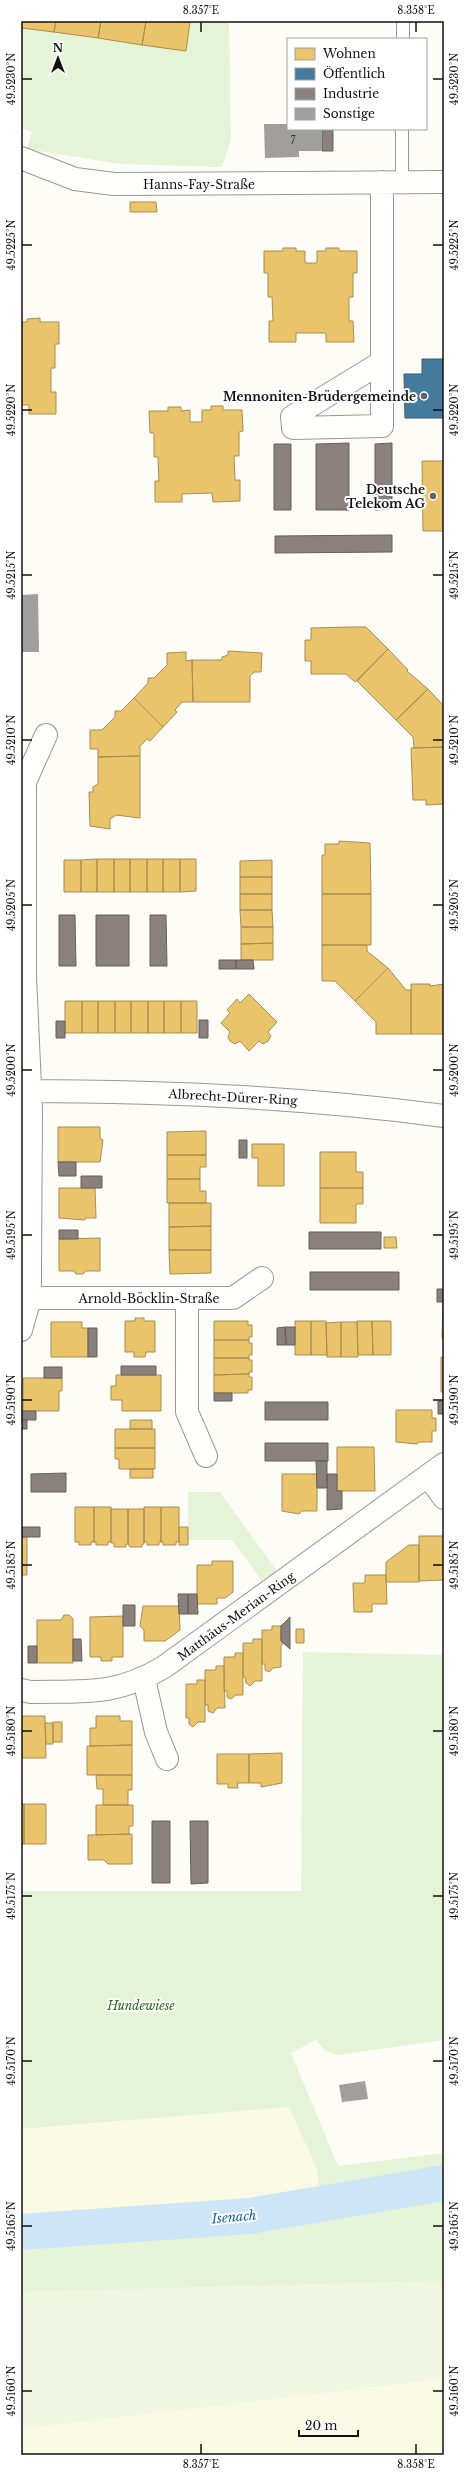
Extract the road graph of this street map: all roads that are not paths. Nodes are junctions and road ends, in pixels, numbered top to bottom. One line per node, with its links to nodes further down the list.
1 (403, 21): 2 (lane)
2 (403, 38)
3 (402, 130): 5 (lane)
4 (21, 158): 5 (street, Hanns-Fay-Straße)
5 (392, 182): 6 (street, Hanns-Fay-Straße); 7 (street)
6 (444, 182)
7 (382, 362)
8 (46, 735): 9 (street)
9 (26, 1091): 10 (street, Albrecht-Dürer-Ring); 12 (street)
10 (444, 1116)
11 (262, 1278): 13 (street, Arnold-Böcklin-Straße)
12 (26, 1298): 13 (street, Arnold-Böcklin-Straße); 14 (street)
13 (187, 1299): 15 (street)
14 (21, 1330)
15 (206, 1456)
16 (436, 1470): 17 (street, Matthäus-Merian-Ring); 18 (street, Matthäus-Merian-Ring)
17 (444, 1498)
18 (144, 1679): 19 (street, Matthäus-Merian-Ring); 20 (street)
19 (21, 1690)
20 (167, 1759)

